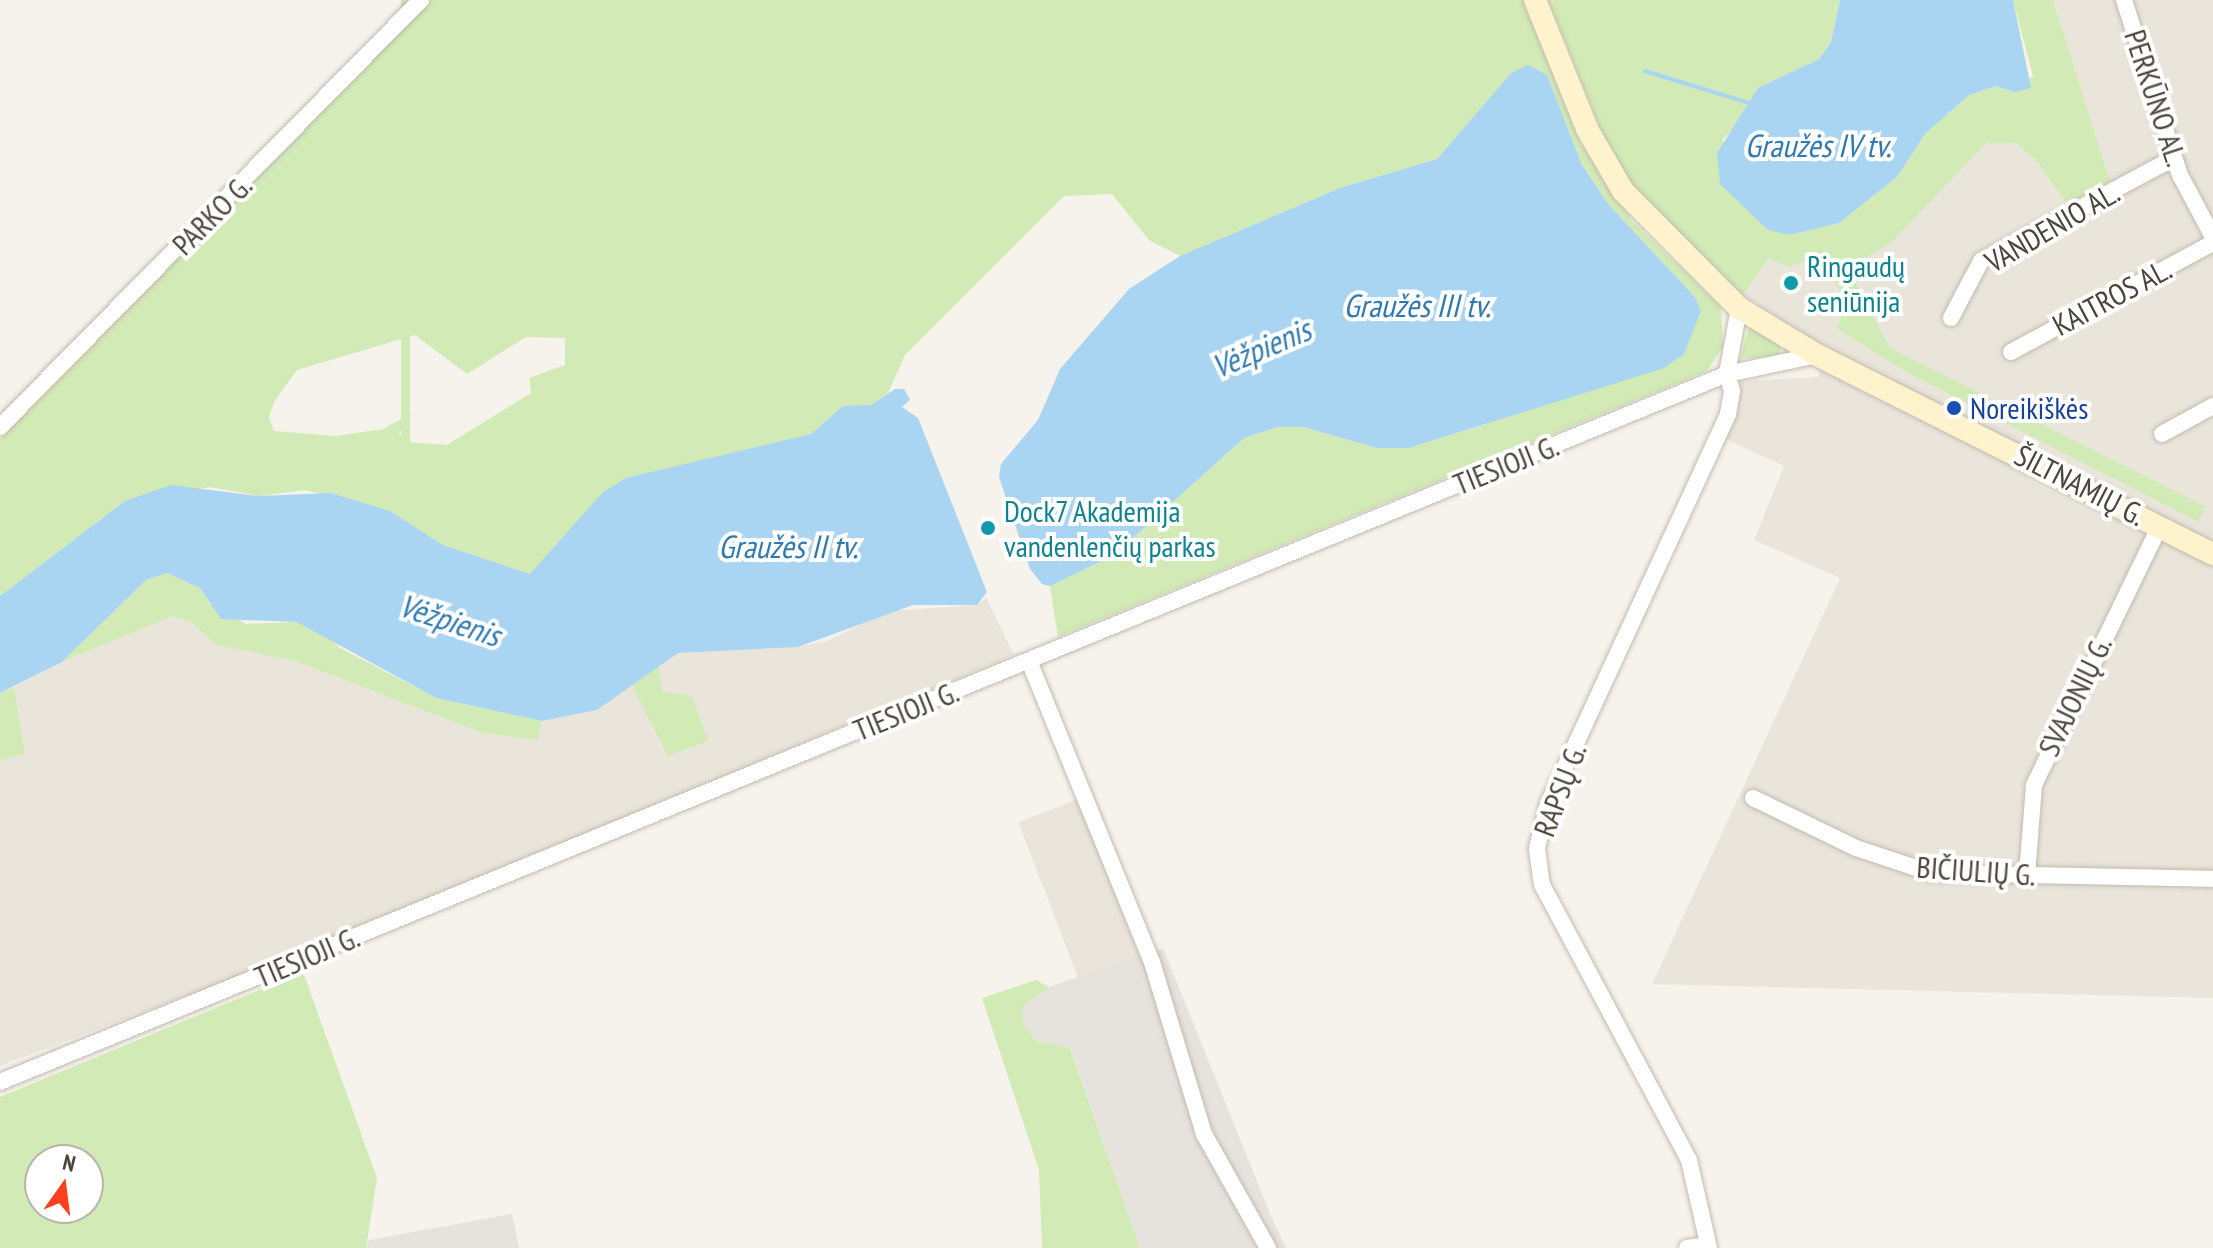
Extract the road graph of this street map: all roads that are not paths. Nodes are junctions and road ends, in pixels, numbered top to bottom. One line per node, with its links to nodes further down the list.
1 (421, 0): 13 (street, PARKO G.)
2 (1535, 0): 7 (main road, ŠILTNAMIŲ G.)
3 (2124, 0): 4 (street, PERKŪNO AL.)
4 (2174, 158): 5 (street, PERKŪNO AL.); 8 (street, VANDENIO AL.)
5 (2213, 237)
6 (2213, 243): 9 (street, KAITROS AL.)
7 (1739, 308): 10 (main road, ŠILTNAMIŲ G.); 11 (street, RAPSŲ G.)
8 (1951, 318)
9 (2011, 352)
10 (1817, 355): 11 (street, TIESIOJI G.); 15 (main road, ŠILTNAMIŲ G.)
11 (1727, 374): 17 (street, TIESIOJI G.); 22 (street, RAPSŲ G.)
12 (2213, 406): 14 (street)
13 (0, 427)
14 (2162, 434)
15 (2160, 526): 16 (main road, ŠILTNAMIŲ G.); 19 (street, SVAJONIŲ G.)
16 (2213, 554)
17 (1029, 661): 21 (street, TIESIOJI G.); 23 (street)
18 (1753, 798): 19 (street, BIČIULIŲ G.)
19 (2027, 876): 20 (street, BIČIULIŲ G.)
20 (2213, 879)
21 (0, 1082)
22 (1708, 1246): 24 (street)
23 (1268, 1248)
24 (1687, 1248)

